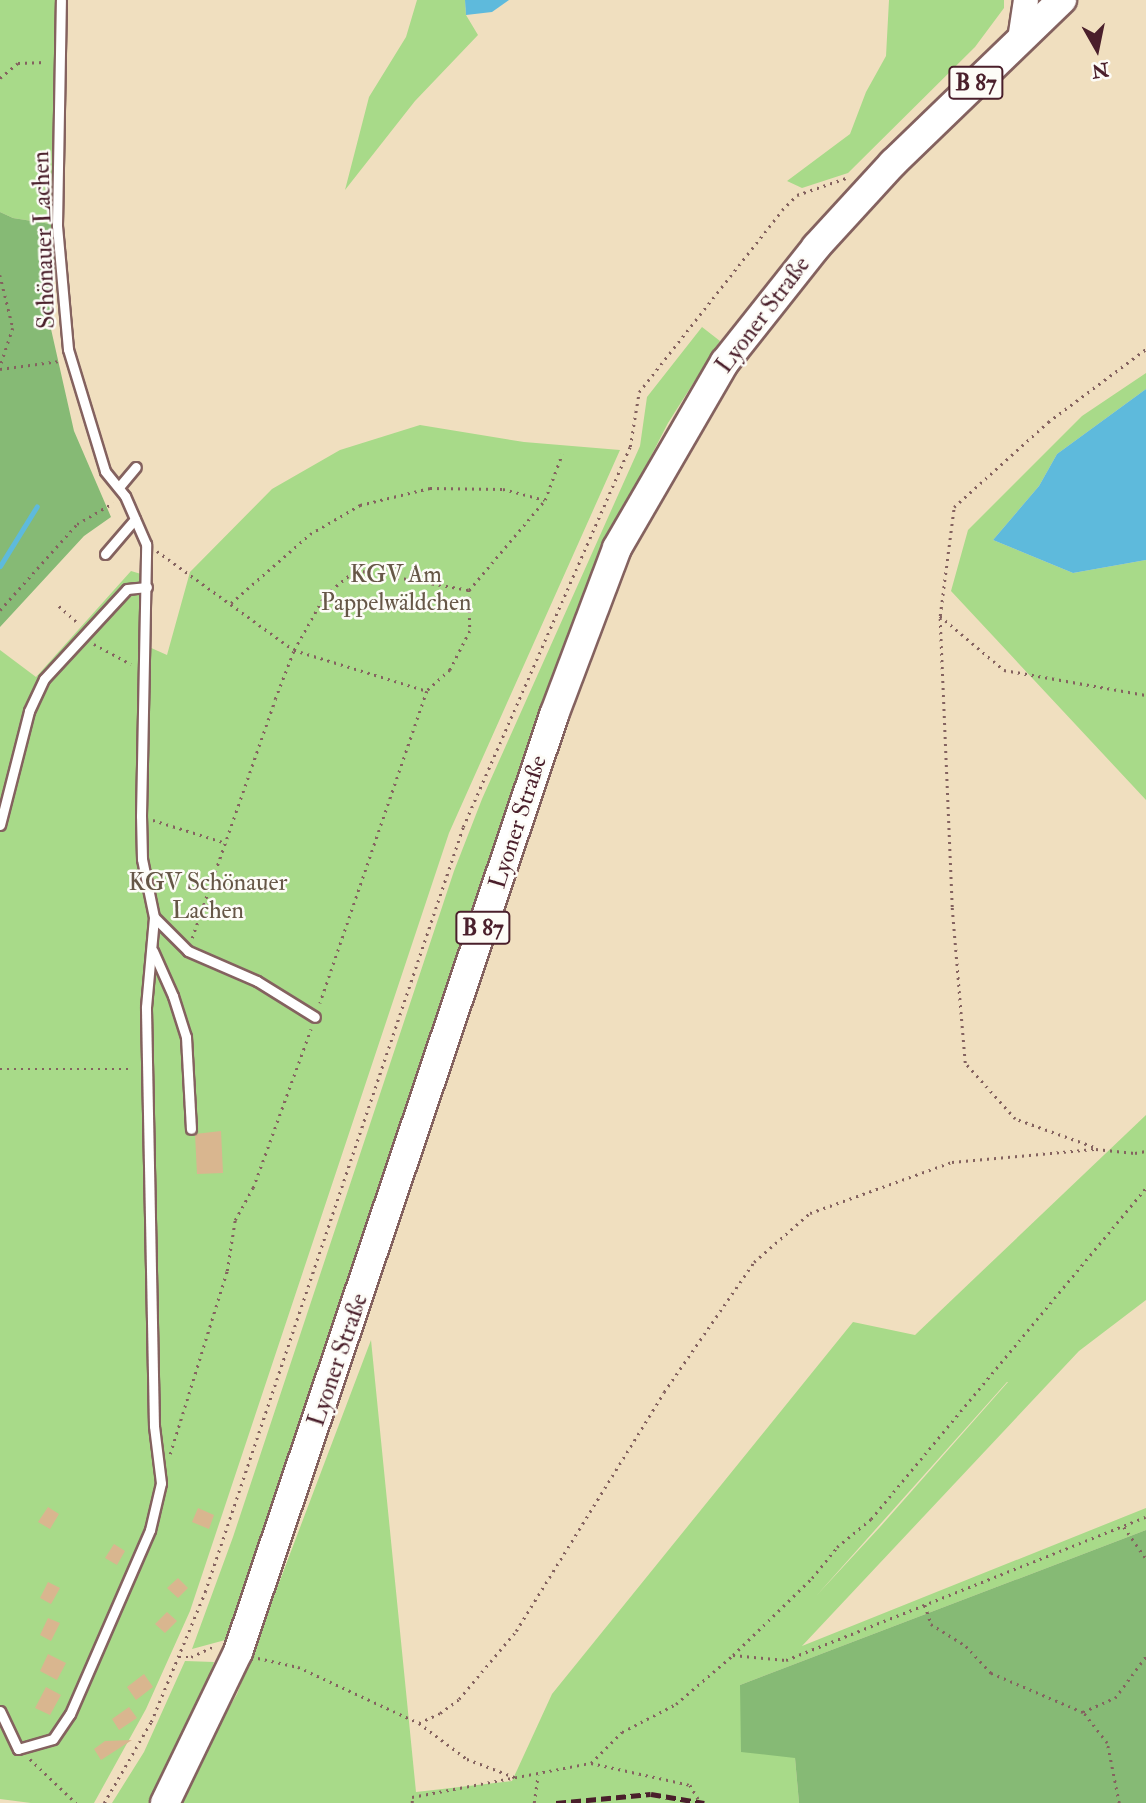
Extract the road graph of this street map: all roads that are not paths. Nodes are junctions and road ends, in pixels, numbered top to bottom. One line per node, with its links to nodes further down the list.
1 (61, 0): 6 (lane, Schönauer Lachen)
2 (1026, 0): 4 (street)
3 (1062, 0): 4 (main road, Lyoner Straße / B 87)
4 (1020, 40): 16 (main road, Lyoner Straße / B 87)
5 (136, 467): 6 (lane)
6 (118, 487): 7 (lane, Schönauer Lachen)
7 (135, 519): 8 (lane); 9 (lane, Schönauer Lachen)
8 (105, 554)
9 (147, 587): 10 (lane); 11 (lane, Schönauer Lachen)
10 (0, 825)
11 (154, 917): 12 (lane, Schönauer Lachen); 13 (lane)
12 (152, 949): 14 (lane); 15 (lane, Schönauer Lachen)
13 (315, 1017)
14 (191, 1129)
15 (0, 1711)
16 (164, 1803)

